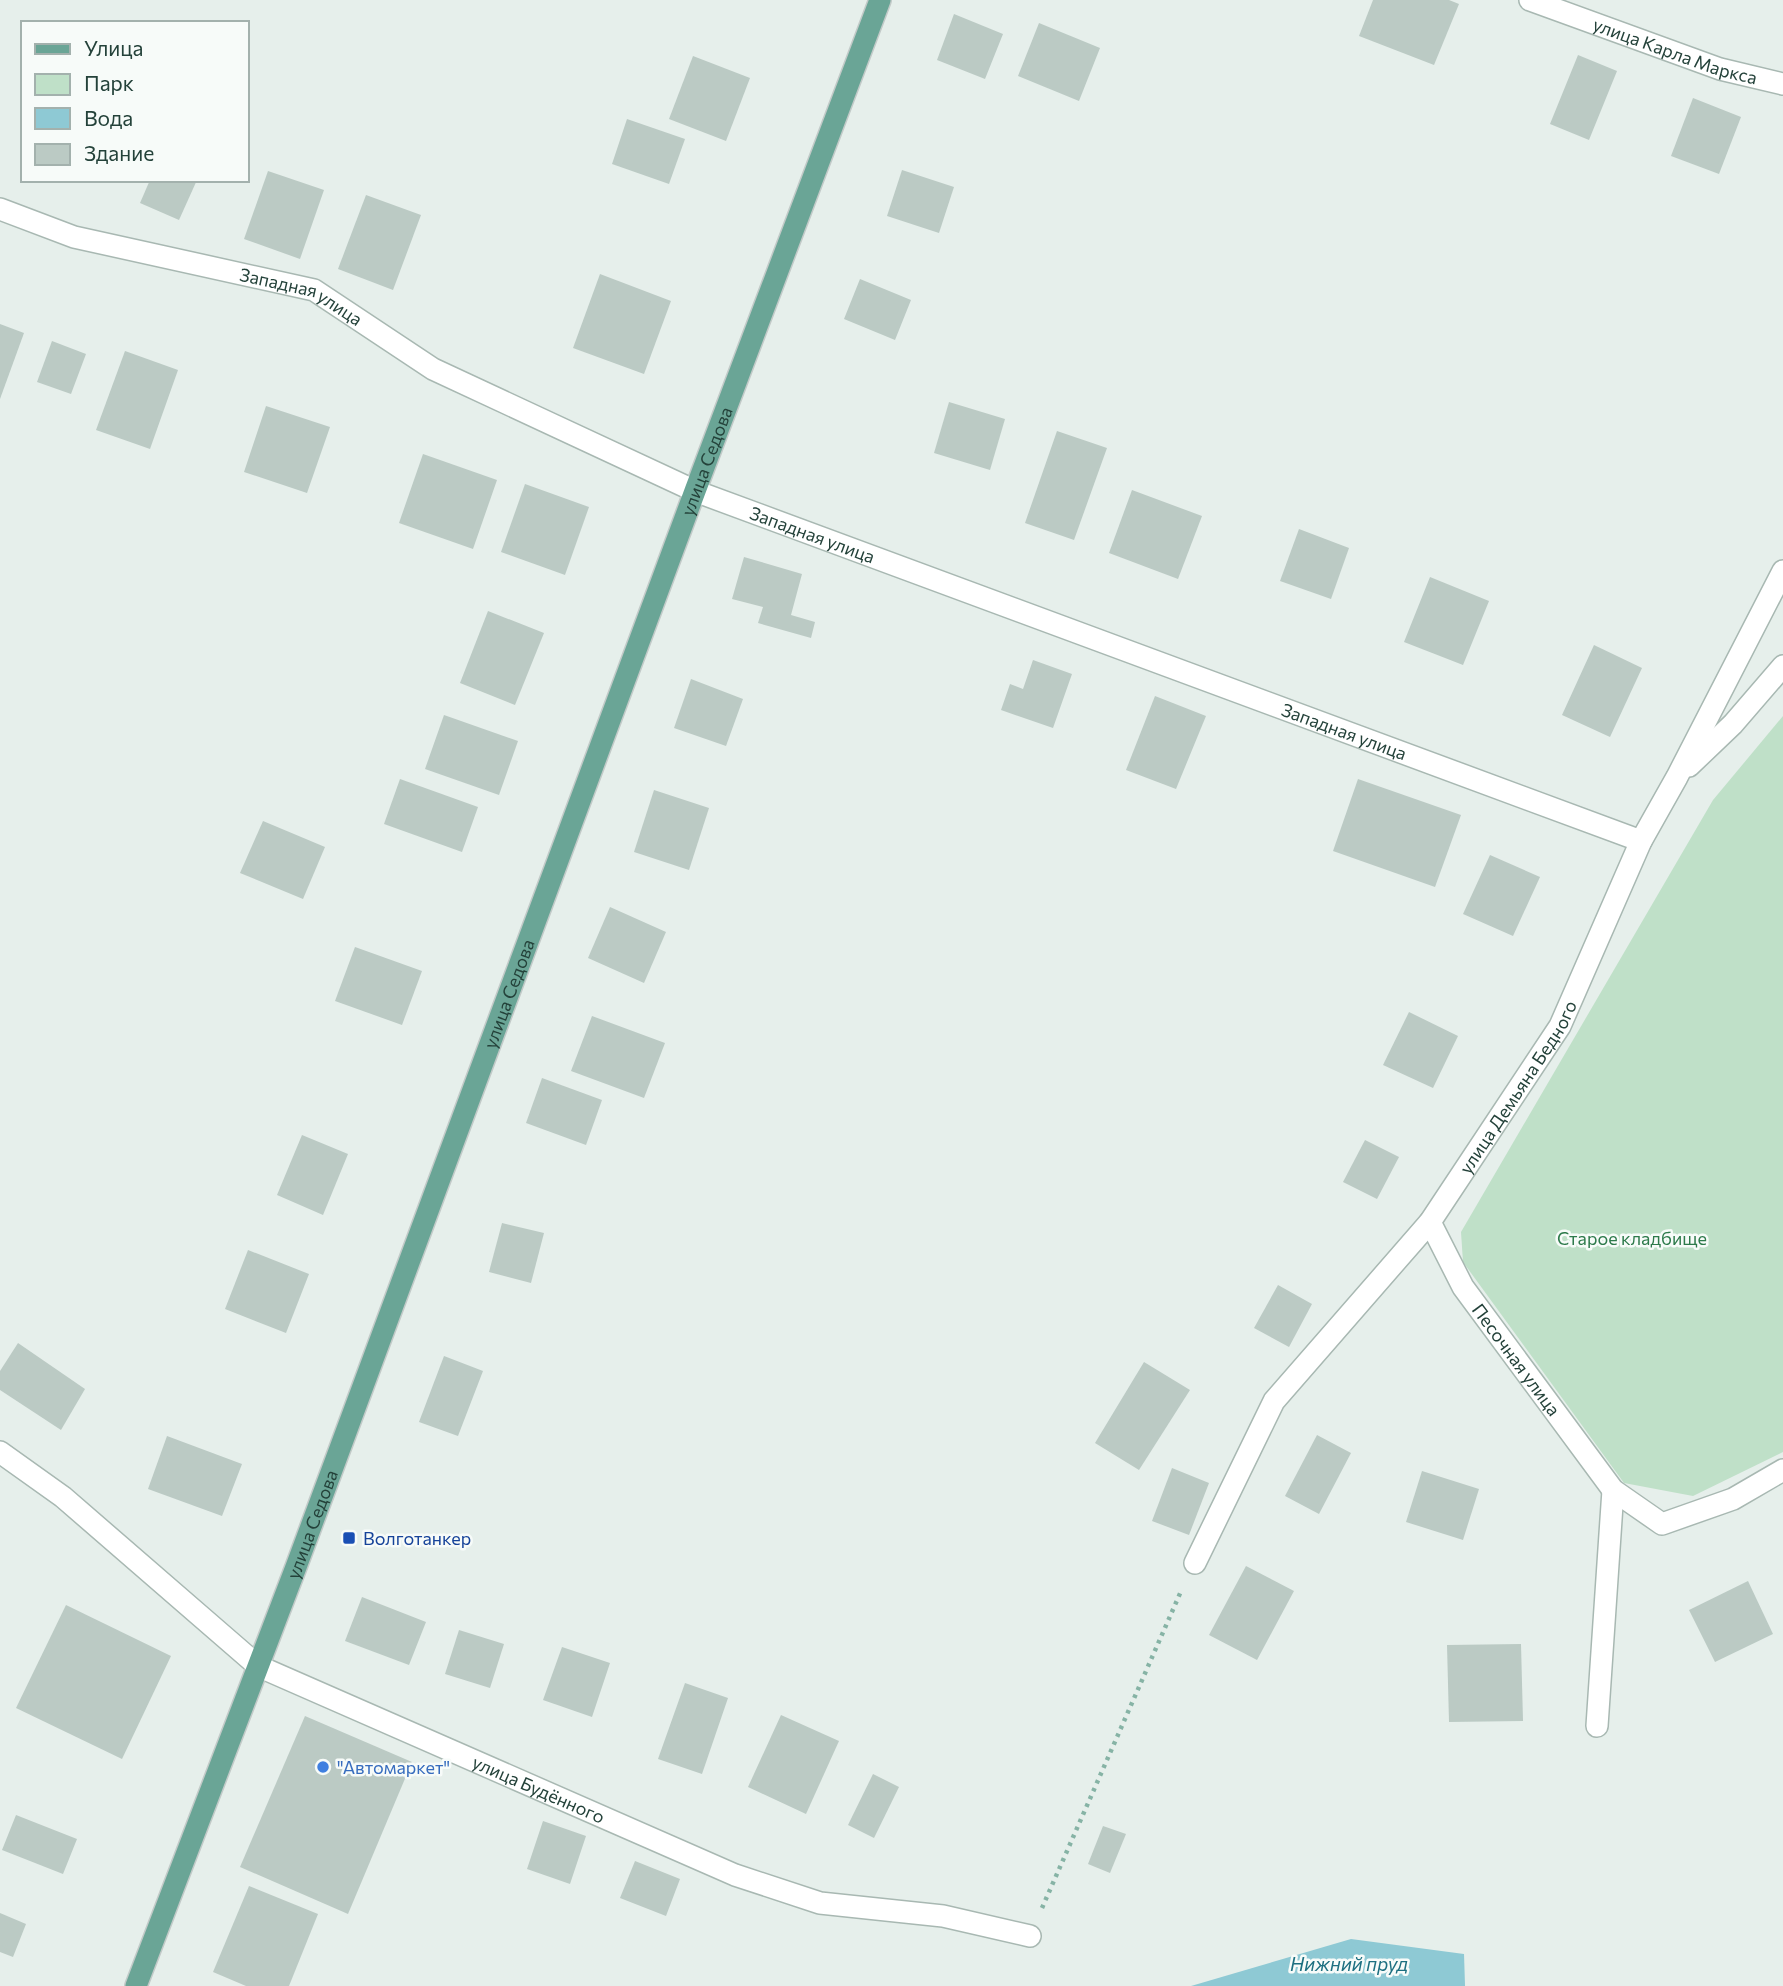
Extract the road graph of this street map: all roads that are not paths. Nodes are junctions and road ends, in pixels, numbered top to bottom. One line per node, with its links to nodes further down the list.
1 (880, 0): 5 (main road, улица Седова)
2 (1530, 0): 3 (street, улица Карла Маркса)
3 (1783, 84)
4 (0, 209): 5 (street, Западная улица)
5 (695, 491): 9 (street, Западная улица); 15 (main road, улица Седова)
6 (1783, 571): 8 (street, улица Демьяна Бедного)
7 (1783, 666): 8 (street)
8 (1678, 776): 9 (street, улица Демьяна Бедного)
9 (1641, 841): 10 (street, улица Демьяна Бедного)
10 (1430, 1222): 13 (street, Песочная улица); 14 (street, улица Демьяна Бедного)
11 (0, 1452): 15 (street, улица Будённого)
12 (1783, 1470): 13 (street, Песочная улица)
13 (1613, 1490): 16 (street)
14 (1195, 1563)
15 (258, 1666): 17 (street, улица Будённого); 18 (main road, улица Седова)
16 (1597, 1726)
17 (1030, 1936)
18 (136, 1986)

